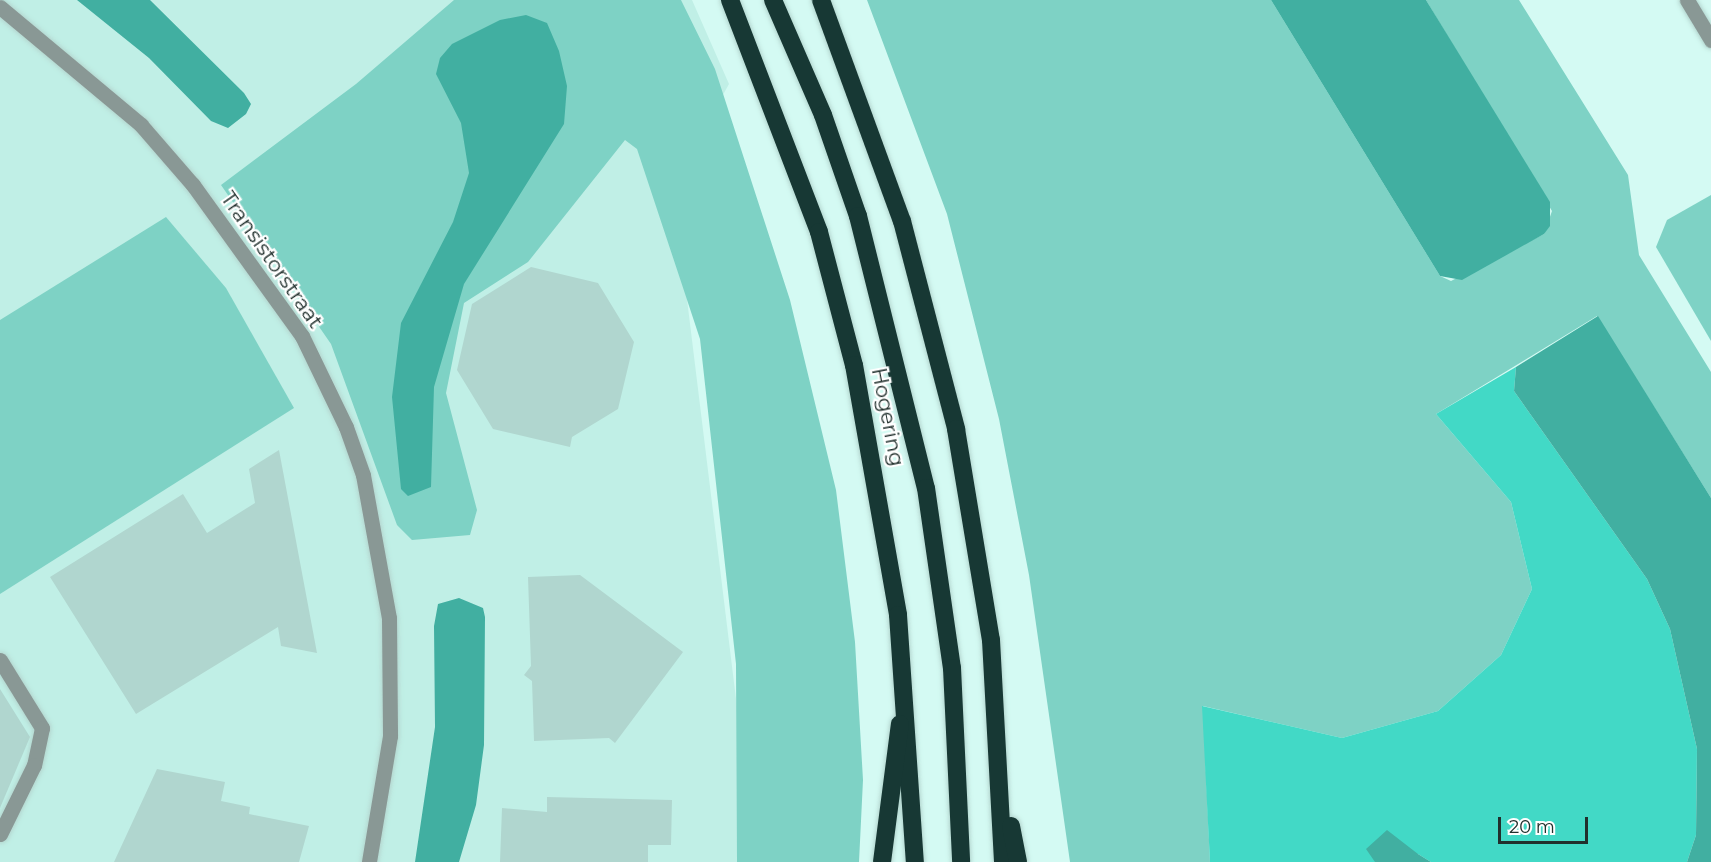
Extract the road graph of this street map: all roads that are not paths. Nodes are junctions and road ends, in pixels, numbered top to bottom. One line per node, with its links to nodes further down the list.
1 (730, 0): 8 (highway, Hogering)
2 (773, 0): 14 (highway)
3 (821, 0): 9 (highway)
4 (1687, 0): 6 (street)
5 (0, 8): 11 (street, Transistorstraat)
6 (1711, 40)
7 (0, 660): 10 (street)
8 (905, 681): 12 (highway); 13 (highway, Hogering)
9 (1001, 780): 15 (highway); 16 (highway)
10 (0, 834)
11 (369, 862)
12 (882, 862)
13 (915, 862)
14 (961, 862)
15 (1003, 862)
16 (1018, 862)

